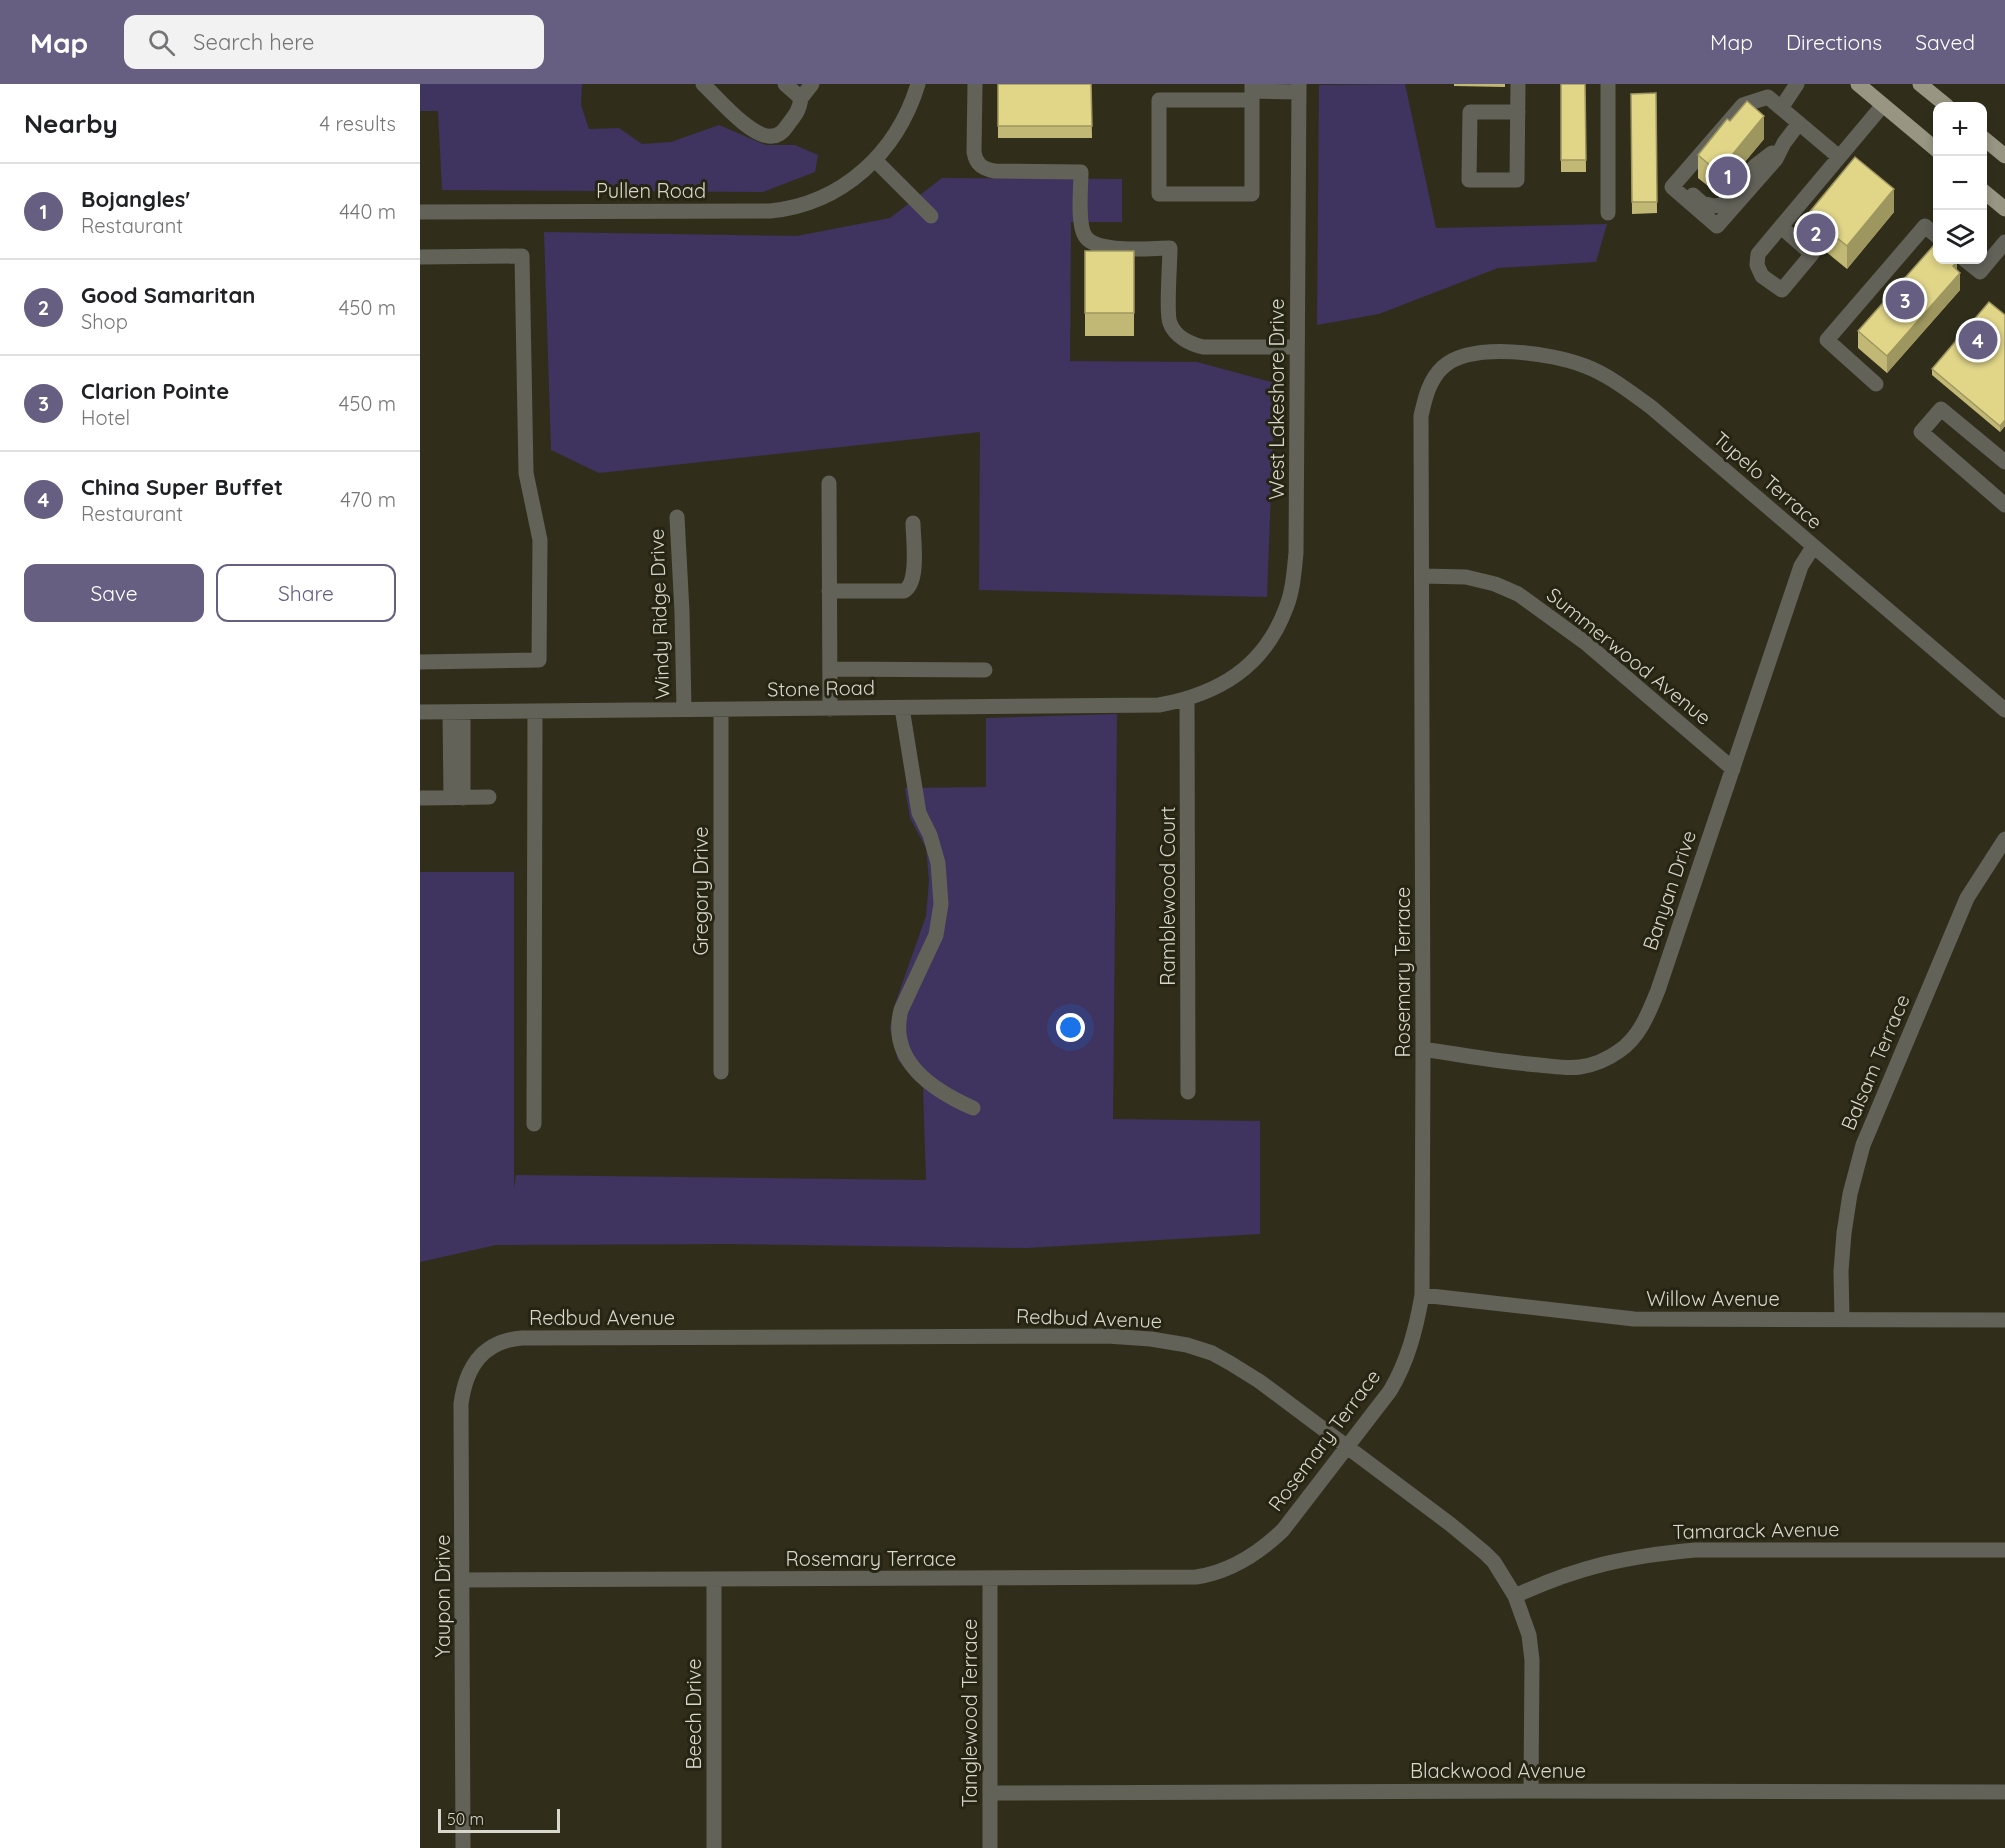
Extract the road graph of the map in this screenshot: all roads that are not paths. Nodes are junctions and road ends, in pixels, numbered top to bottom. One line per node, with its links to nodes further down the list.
1 (703, 84): 13 (street)
2 (785, 84): 13 (street)
3 (813, 84): 13 (street)
4 (918, 84): 23 (street, Pullen Road)
5 (975, 84): 36 (street)
6 (1518, 84): 17 (street)
7 (1608, 84): 27 (street)
8 (1858, 84): 15 (main road)
9 (1920, 84): 14 (main road)
10 (1798, 85): 16 (street)
11 (1299, 88): 12 (street); 36 (street, West Lakeshore Drive)
12 (1252, 92): 12 (street)
13 (801, 98)
14 (1942, 102)
15 (1882, 105): 20 (main road); 22 (street)
16 (1781, 108): 18 (street); 18 (street)
17 (1518, 112): 17 (street)
18 (1799, 123): 22 (street)
19 (1987, 140): 21 (main road)
20 (1933, 147)
21 (2005, 156)
22 (1839, 157): 29 (street)
23 (872, 162): 26 (street, Pullen Road); 28 (street)
24 (1987, 193): 25 (main road)
25 (2005, 209)
26 (420, 212)
27 (1608, 213)
28 (931, 216)
29 (1781, 227)
30 (1933, 233): 38 (street)
31 (2005, 242): 35 (street)
32 (420, 257): 47 (street)
33 (1970, 264): 34 (street)
34 (1987, 264)
35 (1987, 264)
36 (1298, 347): 50 (street, West Lakeshore Drive)
37 (1472, 354): 44 (street, Tupelo Terrace); 45 (street, Rosemary Terrace)
38 (1876, 384)
39 (2005, 462): 41 (street)
40 (829, 483): 46 (street)
41 (2005, 506)
42 (677, 517): 54 (street, Windy Ridge Drive)
43 (913, 523): 46 (street)
44 (1813, 547): 56 (street, Tupelo Terrace); 60 (street, Banyan Drive)
45 (1422, 576): 60 (street, Summerwood Avenue); 65 (street, Rosemary Terrace)
46 (829, 591): 48 (street)
47 (420, 662)
48 (830, 669): 49 (street); 53 (street)
49 (986, 670)
50 (1220, 686): 51 (street, Stone Road)
51 (1187, 699): 52 (street, Stone Road); 67 (street, Ramblewood Court)
52 (902, 708): 53 (street, Stone Road); 68 (street)
53 (830, 709): 55 (street, Stone Road)
54 (684, 710): 55 (street, Stone Road); 59 (street, Stone Road)
55 (721, 710): 66 (street, Gregory Drive)
56 (2005, 710)
57 (420, 712): 58 (street, Stone Road)
58 (456, 712): 59 (street, Stone Road); 63 (street)
59 (535, 712): 69 (street)
60 (1733, 769): 65 (street, Banyan Drive)
61 (489, 797): 63 (street)
62 (422, 798): 63 (street)
63 (457, 798)
64 (2005, 839): 71 (street, Balsam Terrace)
65 (1424, 1049): 70 (street, Rosemary Terrace)
66 (721, 1072)
67 (1188, 1092)
68 (973, 1108)
69 (534, 1124)
70 (1422, 1295): 71 (street, Willow Avenue); 74 (street, Rosemary Terrace)
71 (1842, 1319): 72 (street, Willow Avenue)
72 (2005, 1320)
73 (485, 1352): 74 (street, Redbud Avenue); 78 (street, Yaupon Drive)
74 (1347, 1447): 77 (street, Rosemary Terrace); 79 (street, Redbud Avenue)
75 (2005, 1550): 79 (street, Tamarack Avenue)
76 (714, 1579): 77 (street, Rosemary Terrace); 78 (street, Rosemary Terrace); 84 (street, Beech Drive)
77 (990, 1579): 82 (street, Tanglewood Terrace)
78 (463, 1580): 83 (street, Yaupon Drive)
79 (1515, 1596): 80 (street, Redbud Avenue)
80 (1530, 1791): 81 (street, Blackwood Avenue); 82 (street, Blackwood Avenue)
81 (2005, 1792)
82 (990, 1793): 85 (street, Tanglewood Terrace)
83 (463, 1848)
84 (714, 1848)
85 (990, 1848)

